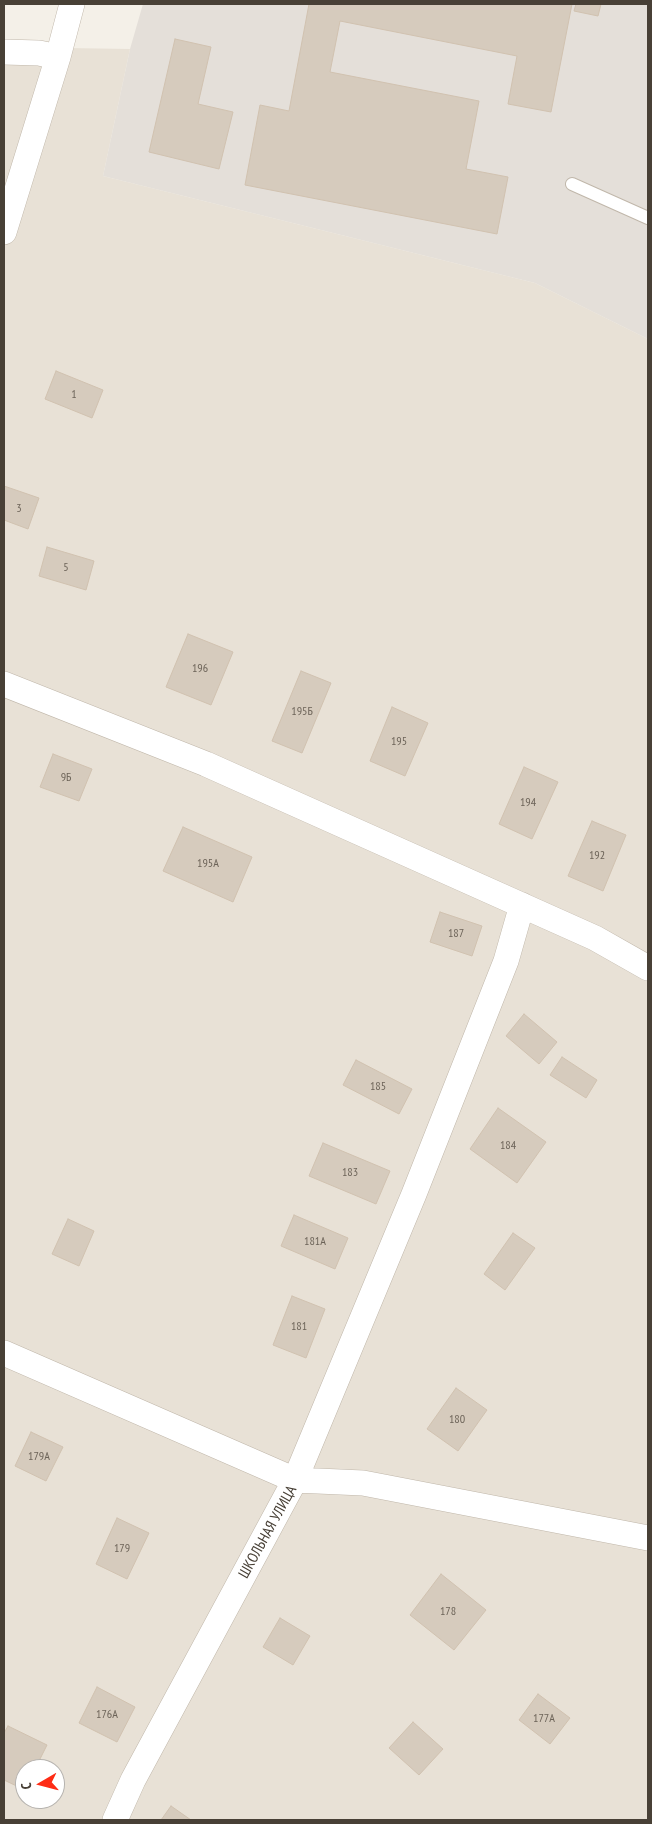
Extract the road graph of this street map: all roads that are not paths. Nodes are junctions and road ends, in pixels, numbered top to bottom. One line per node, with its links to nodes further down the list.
1 (72, 4): 3 (street)
2 (4, 52): 3 (street)
3 (58, 57): 6 (street)
4 (572, 184): 5 (lane)
5 (648, 218)
6 (4, 232)
7 (4, 684): 8 (street)
8 (522, 905): 9 (street); 11 (street)
9 (648, 968)
10 (4, 1353): 11 (street)
11 (295, 1480): 12 (street, ШКОЛЬНАЯ УЛИЦА); 13 (street, ШКОЛЬНАЯ УЛИЦА)
12 (648, 1538)
13 (116, 1820)

